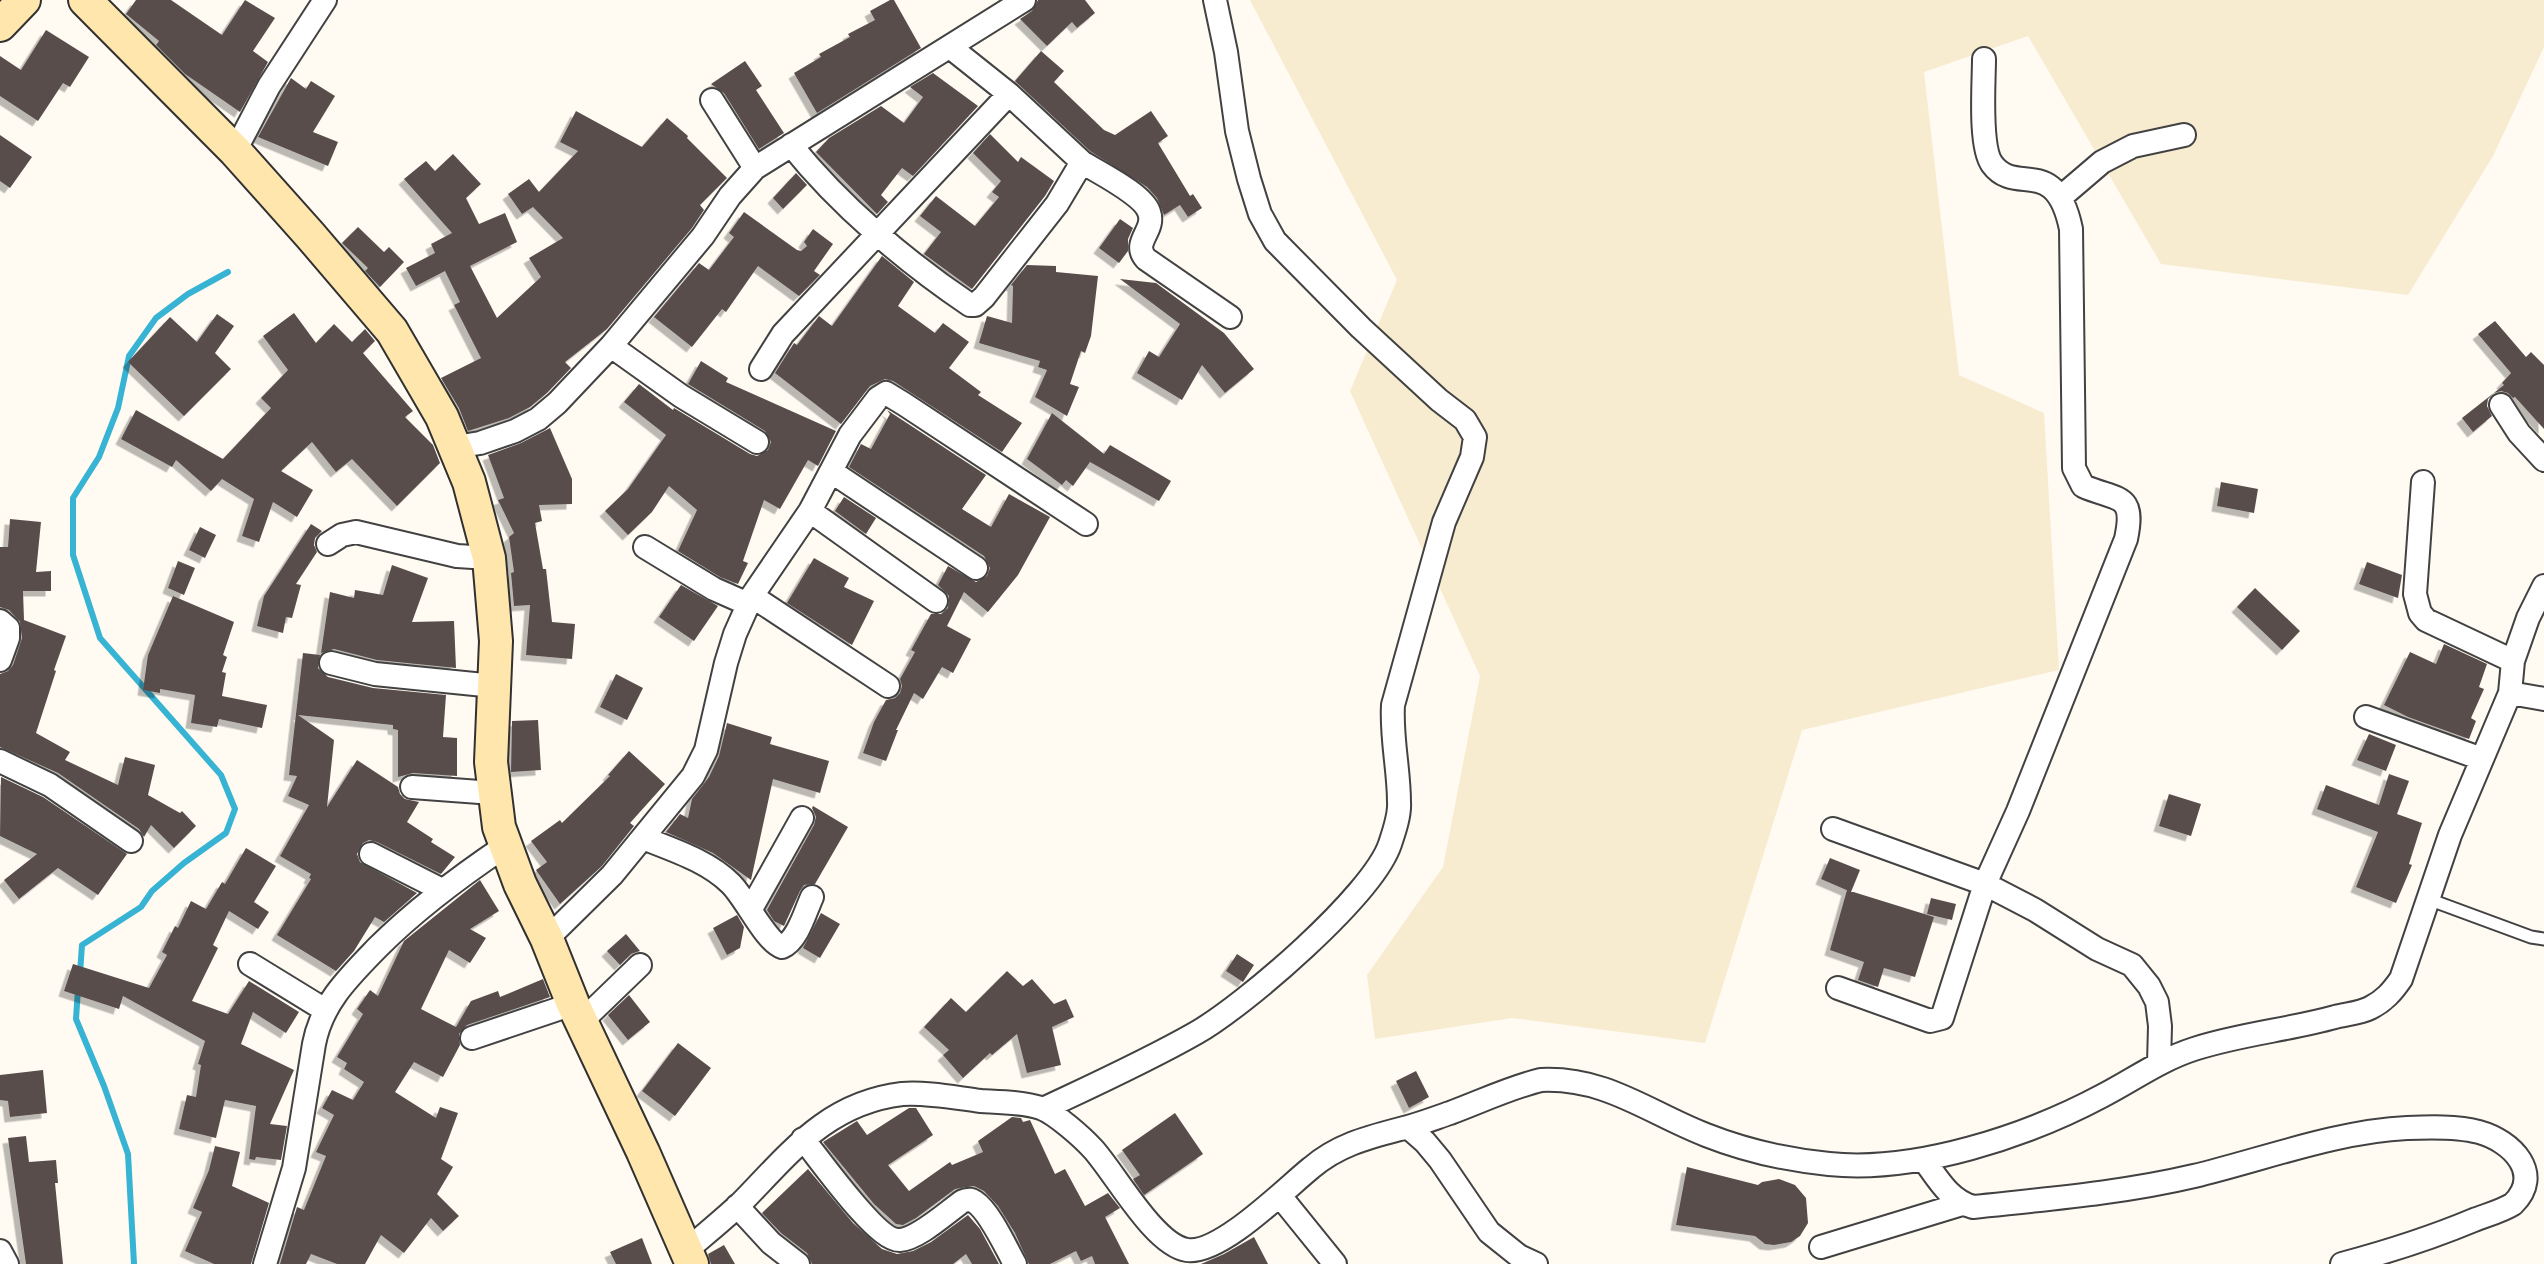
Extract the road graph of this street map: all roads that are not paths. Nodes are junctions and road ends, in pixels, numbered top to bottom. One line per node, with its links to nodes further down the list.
1 (24, 0): 6 (street)
2 (85, 0): 13 (street)
3 (325, 0): 13 (street)
4 (1024, 0): 7 (street)
5 (1215, 0): 69 (street)
6 (0, 25)
7 (950, 47): 9 (street); 12 (street)
8 (1984, 59): 16 (street)
9 (1009, 94): 14 (street); 17 (street)
10 (712, 100): 15 (street)
11 (2184, 135): 16 (street)
12 (791, 145): 15 (street); 17 (street)
13 (235, 151): 23 (street)
14 (1082, 162): 17 (street); 18 (street)
15 (755, 168): 19 (street)
16 (2061, 197): 55 (street)
17 (880, 233): 20 (street)
18 (1230, 317)
19 (611, 346): 22 (street); 23 (street)
20 (761, 369)
21 (2501, 405): 24 (street)
22 (757, 442)
23 (455, 447): 31 (street)
24 (2544, 460)
25 (832, 472): 27 (street); 28 (street); 32 (street)
26 (2423, 482): 38 (street)
27 (810, 511): 34 (street); 35 (street)
28 (1086, 524)
29 (328, 544): 31 (street)
30 (645, 547): 34 (street)
31 (489, 558): 40 (street)
32 (976, 568)
33 (2544, 586): 38 (street)
34 (750, 600): 41 (street); 51 (street)
35 (936, 601)
36 (0, 621): 37 (street)
37 (0, 660)
38 (2513, 661): 42 (street)
39 (331, 663): 40 (street)
40 (494, 686): 48 (street)
41 (888, 686)
42 (2510, 693): 43 (street); 45 (street)
43 (2544, 699)
44 (2366, 717): 45 (street)
45 (2482, 759): 58 (street)
46 (0, 761): 52 (street)
47 (412, 787): 48 (street)
48 (493, 793): 53 (street)
49 (802, 818): 59 (street)
50 (1833, 829): 55 (street)
51 (643, 838): 59 (street); 60 (street)
52 (131, 841)
53 (505, 846): 56 (street); 60 (street)
54 (371, 854): 56 (street)
55 (1985, 884): 64 (street); 68 (street)
56 (442, 890): 65 (street)
57 (812, 897): 59 (street)
58 (2428, 899): 61 (lane); 68 (street)
59 (751, 909)
60 (547, 939): 66 (street)
61 (2544, 939)
62 (250, 964): 65 (street)
63 (640, 965): 66 (street)
64 (1838, 988)
65 (325, 1010): 81 (street)
66 (577, 1013): 67 (street); 78 (street)
67 (472, 1038)
68 (2159, 1063): 72 (street)
69 (1043, 1109): 71 (street); 79 (street)
70 (1408, 1127): 72 (street); 73 (street); 85 (street)
71 (803, 1139): 75 (street); 83 (street)
72 (1924, 1160): 74 (street)
73 (1280, 1196): 79 (street); 84 (street)
74 (1962, 1204): 76 (street); 86 (street)
75 (737, 1206): 78 (street); 82 (street)
76 (1821, 1247)
77 (0, 1251): 80 (street)
78 (689, 1257)
79 (1186, 1257)
80 (7, 1264)
81 (265, 1264)
82 (798, 1264)
83 (1015, 1264)
84 (1335, 1264)
85 (1536, 1264)
86 (2342, 1264)

